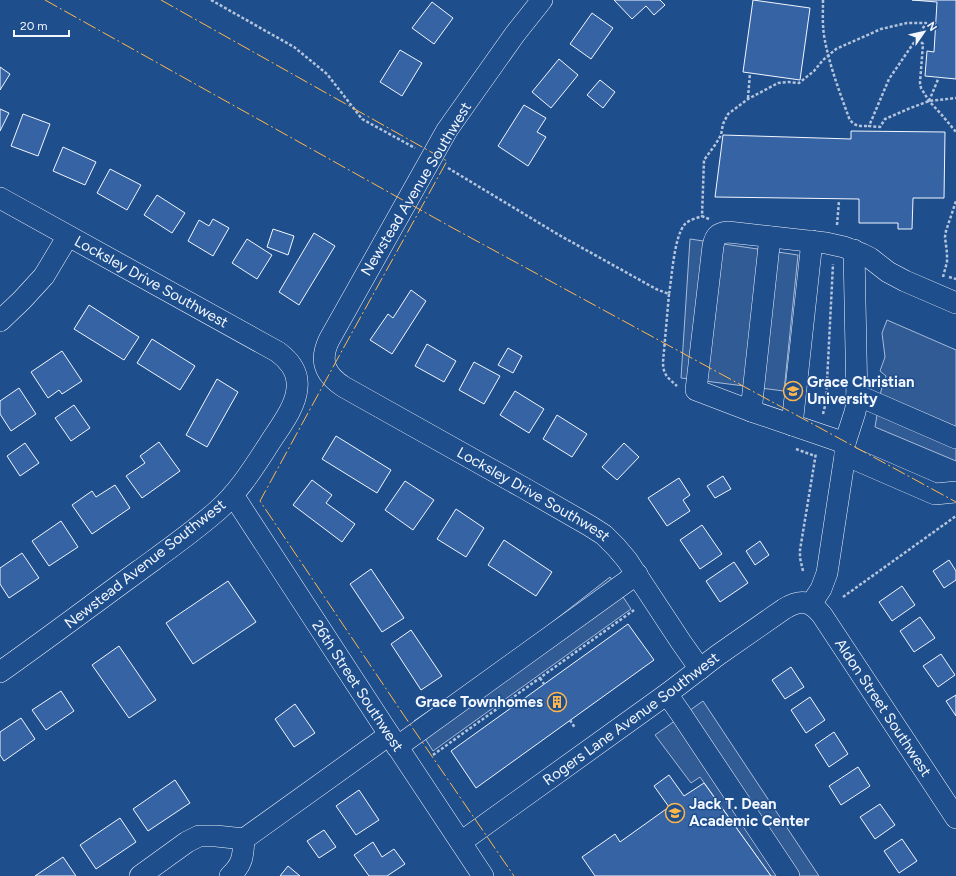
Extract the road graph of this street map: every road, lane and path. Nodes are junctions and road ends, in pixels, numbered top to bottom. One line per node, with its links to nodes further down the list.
1 (211, 0): 13 (path)
2 (542, 0): 13 (street, Newstead Avenue Southwest)
3 (823, 0): 5 (path)
4 (917, 38): 5 (path); 10 (path); 11 (path)
5 (828, 56): 9 (path); 11 (path)
6 (750, 73): 9 (path)
7 (939, 77): 10 (path)
8 (956, 98): 10 (path)
9 (748, 99): 17 (path)
10 (929, 101): 11 (path); 12 (path)
11 (869, 126)
12 (956, 132)
13 (431, 158): 17 (path); 26 (street, Newstead Avenue Southwest)
14 (0, 198): 19 (street, Locksley Drive Southwest)
15 (839, 201): 22 (path)
16 (956, 201): 23 (path)
17 (702, 216): 18 (path)
18 (715, 221)
19 (68, 236): 25 (street); 27 (street, Locksley Drive Southwest)
20 (770, 237): 21 (street); 29 (street); 29 (street)
21 (812, 242): 22 (street); 30 (street)
22 (844, 248): 24 (street); 28 (street); 31 (path)
23 (937, 277)
24 (956, 303)
25 (0, 321)
26 (326, 367): 38 (street, Locksley Drive Southwest)
27 (296, 373): 35 (street, Newstead Avenue Southwest)
28 (857, 395): 32 (street); 33 (street)
29 (752, 411): 30 (street)
30 (792, 425): 31 (street)
31 (819, 434): 33 (street); 37 (path)
32 (956, 438)
33 (845, 449): 34 (street); 40 (street)
34 (956, 492)
35 (233, 495): 43 (street, Newstead Avenue Southwest); 49 (street, 26th Street Southwest)
36 (956, 516): 39 (path)
37 (804, 570)
38 (637, 574): 42 (street, Locksley Drive Southwest); 49 (street)
39 (843, 597)
40 (808, 603): 42 (street, Rogers Lane Avenue Southwest); 51 (street, Aldon Street Southwest)
41 (634, 610): 44 (path)
42 (700, 669): 46 (street, Rogers Lane Avenue Southwest)
43 (0, 672)
44 (540, 678): 45 (path); 50 (path)
45 (544, 684)
46 (667, 694): 53 (street, Rogers Lane Avenue Southwest); 57 (street)
47 (570, 720): 48 (path)
48 (575, 728)
49 (393, 741): 52 (street); 53 (street, 26th Street Southwest)
50 (433, 755)
51 (956, 818)
52 (244, 839): 54 (street); 55 (street)
53 (461, 842): 56 (street, 26th Street Southwest)
54 (140, 876)
55 (230, 876)
56 (484, 876)
57 (789, 876)

